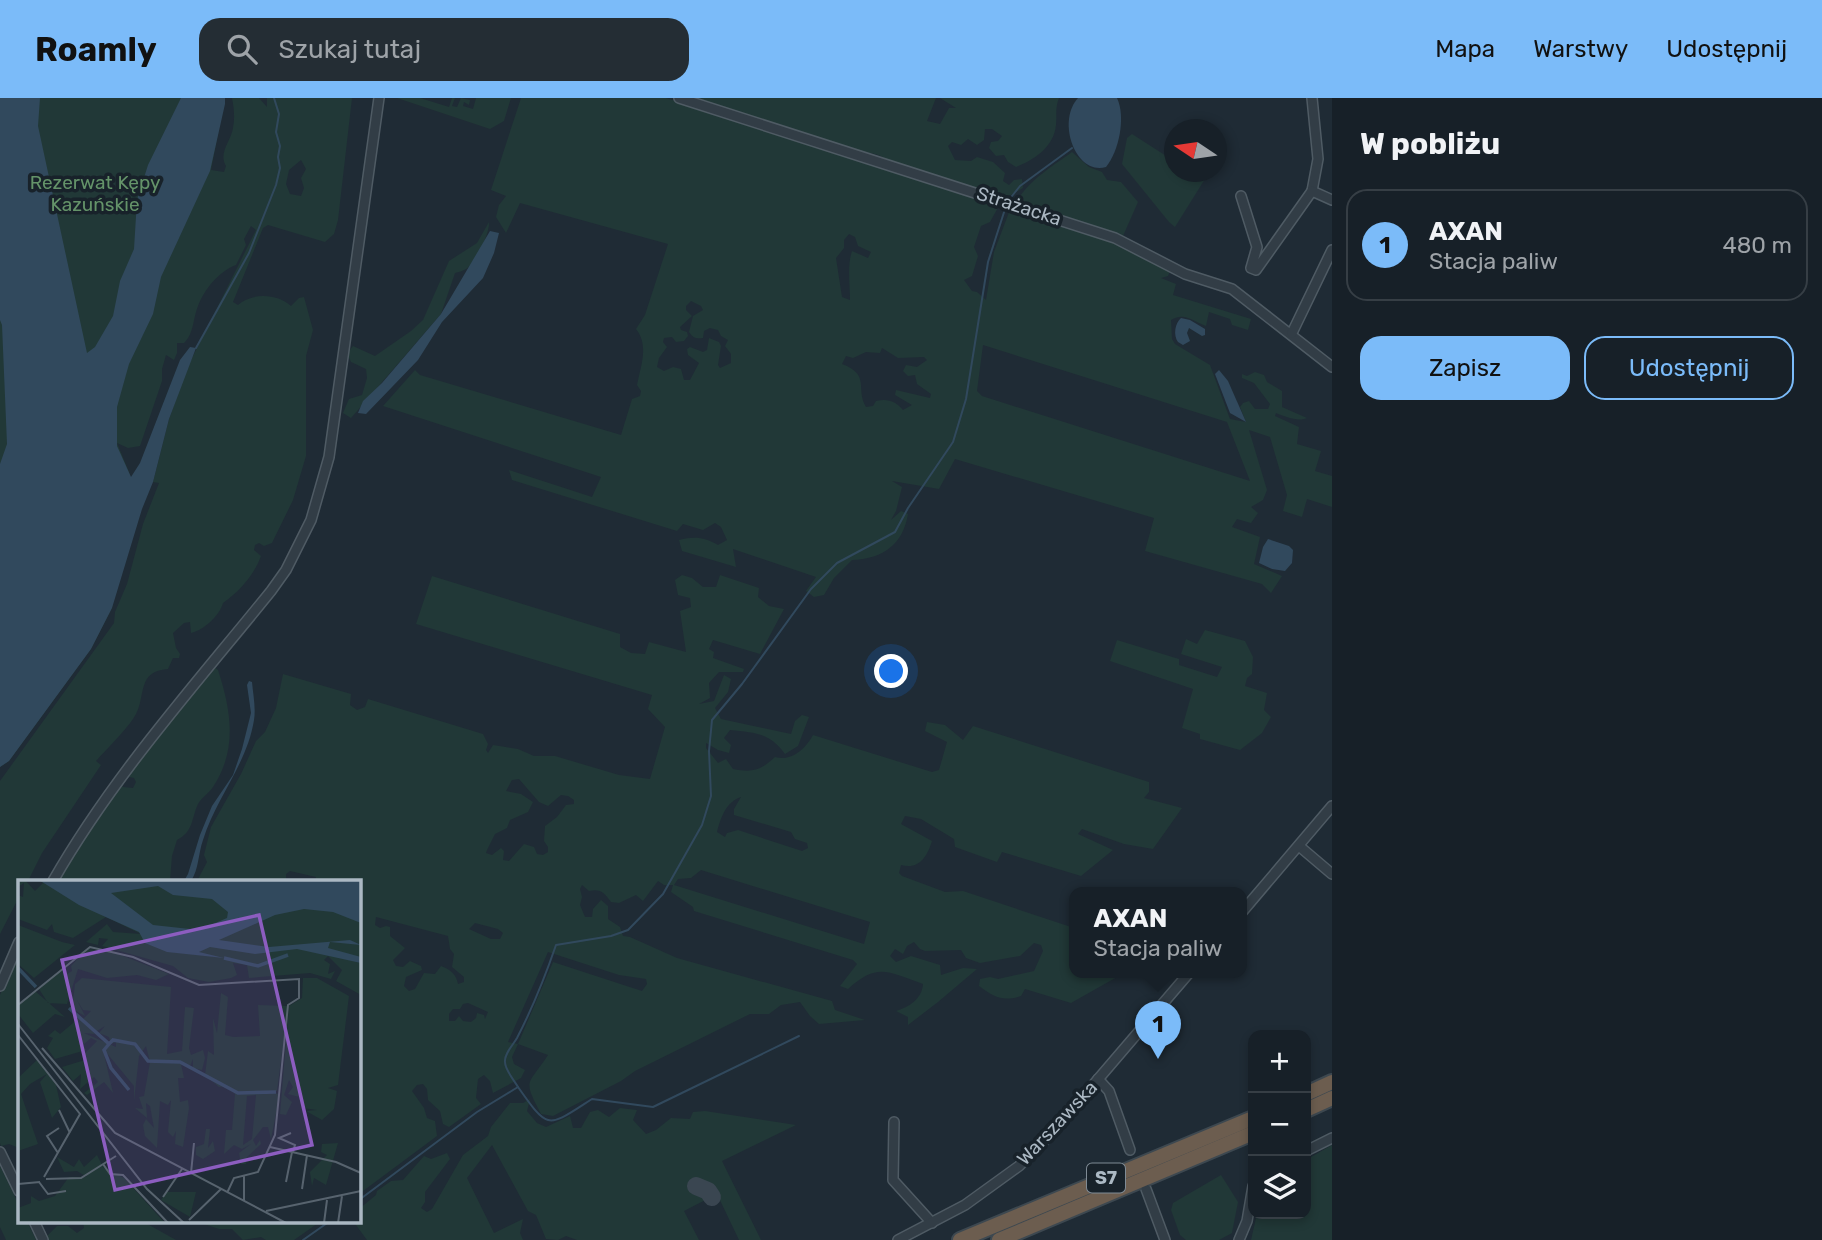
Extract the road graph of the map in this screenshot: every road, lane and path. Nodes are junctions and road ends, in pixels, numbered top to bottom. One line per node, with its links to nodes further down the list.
1 (379, 98): 13 (street)
2 (679, 98): 8 (street, Strażacka)
3 (1312, 98): 4 (street)
4 (1312, 191): 5 (street); 6 (street)
5 (1241, 196)
6 (1332, 201)
7 (1332, 250): 8 (street)
8 (1292, 333): 9 (street, Strażacka)
9 (1332, 367)
10 (1332, 806): 11 (street)
11 (1298, 846): 12 (street); 14 (street)
12 (1331, 872)
13 (54, 880)
14 (1247, 906)
15 (18, 944): 17 (street)
16 (1185, 978): 18 (street, Warszawska)
17 (0, 986)
18 (1098, 1079): 28 (street); 34 (street, Warszawska)
19 (1332, 1082): 20 (highway)
20 (1308, 1093)
21 (1332, 1098): 22 (highway)
22 (1311, 1108)
23 (1248, 1120): 37 (highway, S7)
24 (894, 1122): 34 (street)
25 (1248, 1135): 38 (highway, S7)
26 (1332, 1138): 27 (street)
27 (1311, 1148)
28 (1130, 1150)
29 (0, 1152): 30 (street)
30 (18, 1189)
31 (1146, 1189): 39 (street)
32 (1248, 1215): 40 (street)
33 (34, 1222): 35 (street)
34 (932, 1223): 36 (street, Warszawska)
35 (43, 1240)
36 (898, 1240)
37 (960, 1240)
38 (999, 1240)
39 (1165, 1240)
40 (1239, 1240)

